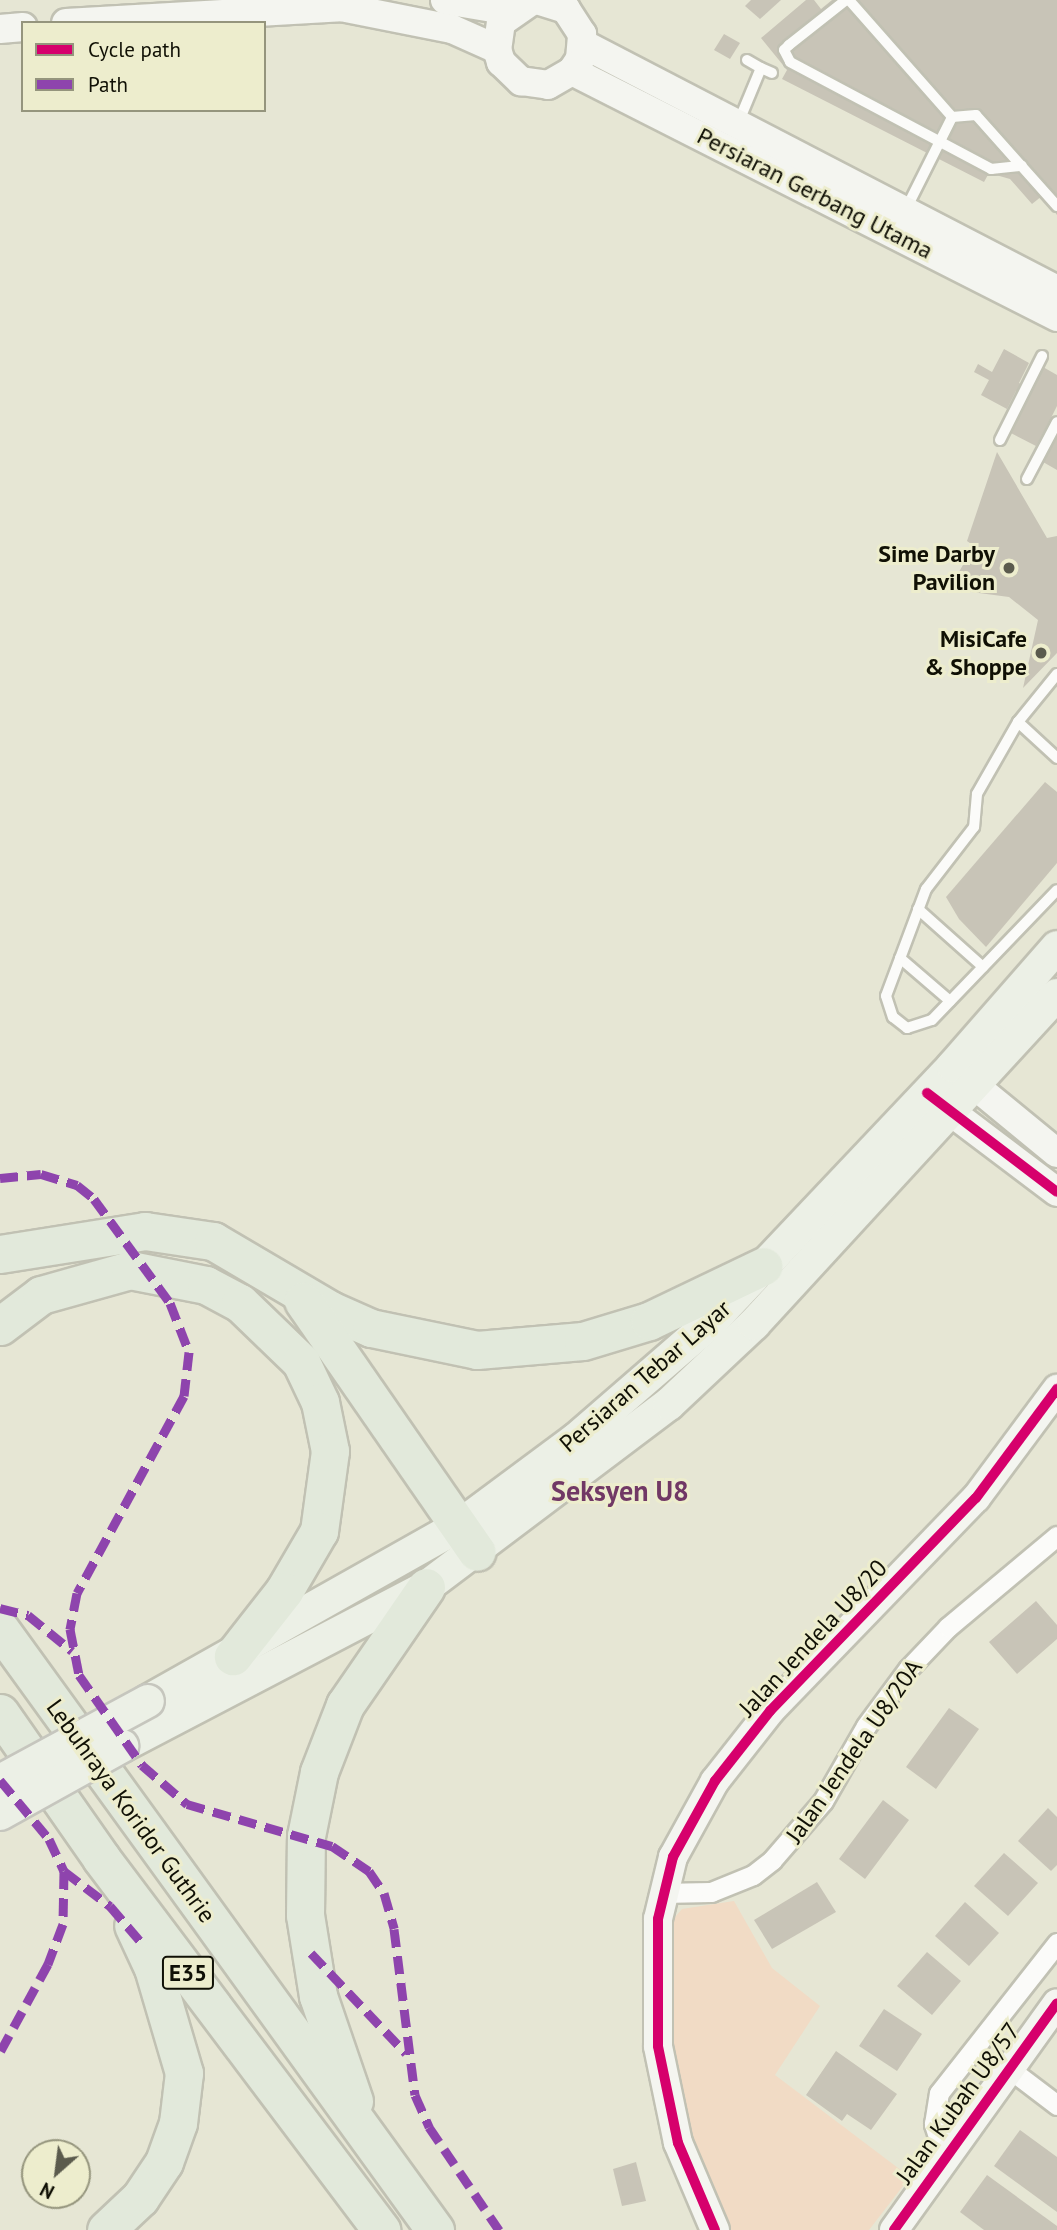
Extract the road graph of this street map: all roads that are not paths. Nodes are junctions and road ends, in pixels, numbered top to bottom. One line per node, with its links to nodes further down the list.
1 (444, 0): 3 (main road)
2 (848, 0): 14 (lane); 16 (lane)
3 (526, 4): 4 (main road); 9 (main road)
4 (578, 8): 8 (main road)
5 (100, 21): 9 (main road)
6 (21, 27): 7 (main road)
7 (0, 29)
8 (583, 44): 12 (main road); 15 (main road, Persiaran Gerbang Utama)
9 (497, 49): 12 (main road)
10 (747, 60): 11 (lane)
11 (761, 68): 13 (lane); 15 (lane)
12 (572, 71): 21 (main road, Persiaran Gerbang Utama)
13 (772, 73)
14 (952, 117): 16 (lane); 17 (lane)
15 (737, 125): 19 (main road, Persiaran Gerbang Utama)
16 (940, 142): 17 (lane); 19 (lane)
17 (1022, 166): 18 (lane)
18 (1057, 205)
19 (905, 213): 20 (main road, Persiaran Gerbang Utama)
20 (1057, 290)
21 (1057, 317)
22 (1042, 356): 24 (lane)
23 (1057, 422): 25 (lane)
24 (1000, 440)
25 (1027, 479)
26 (1057, 674): 27 (lane)
27 (1018, 722): 28 (lane); 30 (lane)
28 (1057, 758)
29 (1057, 890): 33 (lane)
30 (918, 909): 32 (lane); 33 (lane)
31 (1057, 947): 36 (main road, Persiaran Tebar Layar)
32 (900, 958): 35 (lane); 35 (lane)
33 (983, 967): 35 (lane)
34 (1057, 995): 36 (main road, Persiaran Tebar Layar)
35 (950, 1001)
36 (963, 1076): 37 (main road, Persiaran Tebar Layar); 38 (main road)
37 (938, 1103): 39 (main road); 41 (main road, Persiaran Tebar Layar); 46 (main road, Persiaran Tebar Layar)
38 (1057, 1153)
39 (1057, 1192)
40 (0, 1254): 42 (highway)
41 (764, 1266): 42 (highway); 46 (main road, Persiaran Tebar Layar)
42 (290, 1283): 46 (highway)
43 (0, 1326): 49 (highway)
44 (1057, 1390): 55 (main road, Jalan Jendela U8/20)
45 (1057, 1536): 55 (street, Jalan Jendela U8/20A)
46 (468, 1539): 47 (main road, Persiaran Tebar Layar); 49 (main road, Persiaran Tebar Layar)
47 (426, 1587): 50 (main road, Persiaran Tebar Layar); 60 (highway)
48 (0, 1629): 60 (highway, Lebuhraya Koridor Guthrie / E35)
49 (233, 1656): 50 (main road, Persiaran Tebar Layar)
50 (162, 1709): 52 (main road, Persiaran Tebar Layar, bridge); 53 (main road, Persiaran Tebar Layar, bridge)
51 (0, 1713): 54 (highway, Lebuhraya Koridor Guthrie / E35)
52 (0, 1781)
53 (0, 1814)
54 (101, 1858): 63 (highway); 64 (highway, Lebuhraya Koridor Guthrie / E35)
55 (662, 1893): 66 (main road, Jalan Jendela U8/20)
56 (1057, 1943): 61 (street)
57 (1057, 2003): 58 (main road, Jalan Kubah U8/57)
58 (1007, 2067): 59 (street); 61 (main road, Jalan Kubah U8/57)
59 (1057, 2105)
60 (366, 2136): 65 (highway, Lebuhraya Koridor Guthrie / E35)
61 (944, 2155): 62 (main road, Jalan Kubah U8/57)
62 (900, 2228)
63 (106, 2230)
64 (381, 2230)
65 (435, 2230)
66 (715, 2230)

